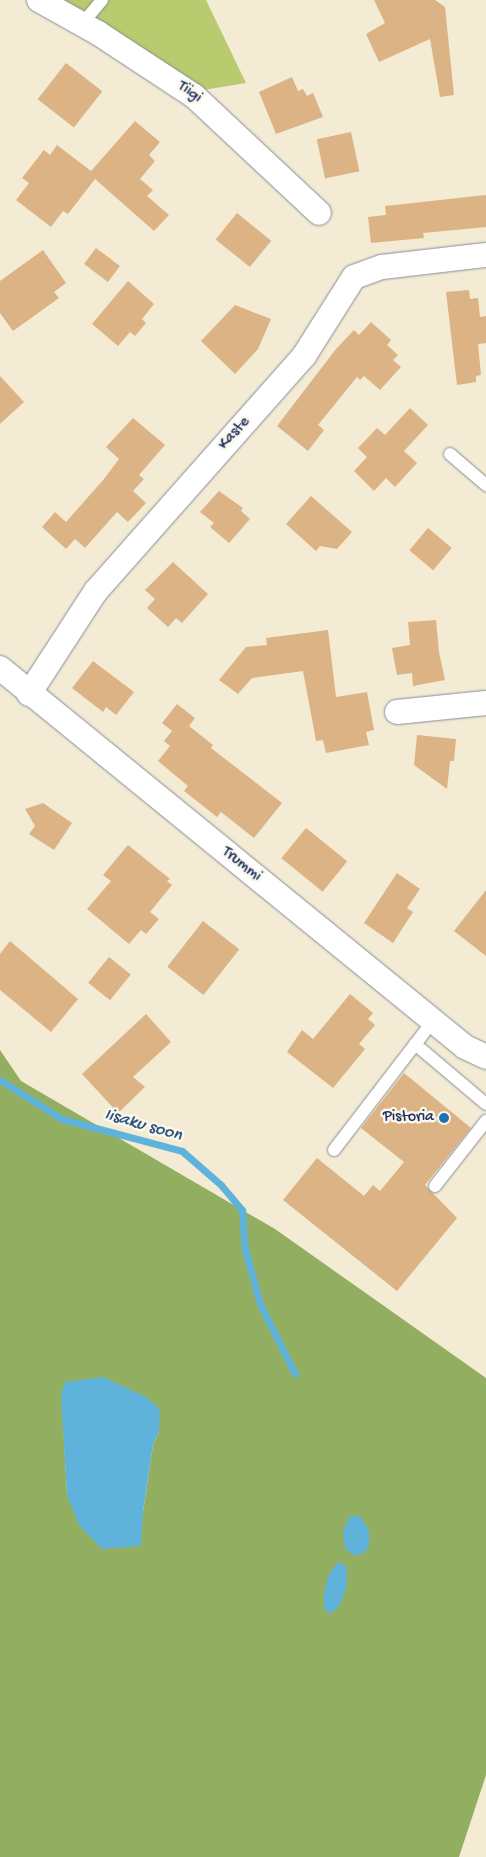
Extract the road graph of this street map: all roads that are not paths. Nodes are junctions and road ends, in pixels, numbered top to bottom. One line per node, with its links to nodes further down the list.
1 (39, 0): 3 (street, Tiigi)
2 (102, 0): 3 (lane)
3 (82, 24): 4 (street, Tiigi)
4 (319, 213)
5 (486, 255): 9 (street, Kaste)
6 (450, 454): 7 (lane)
7 (486, 485)
8 (0, 668): 9 (street, Trummi)
9 (29, 694): 12 (street, Trummi)
10 (486, 703): 11 (street)
11 (397, 712)
12 (433, 1020): 13 (lane); 14 (street, Trummi)
13 (415, 1044): 15 (lane); 17 (lane)
14 (486, 1056)
15 (486, 1104)
16 (486, 1121): 18 (lane)
17 (334, 1150)
18 (435, 1186)

